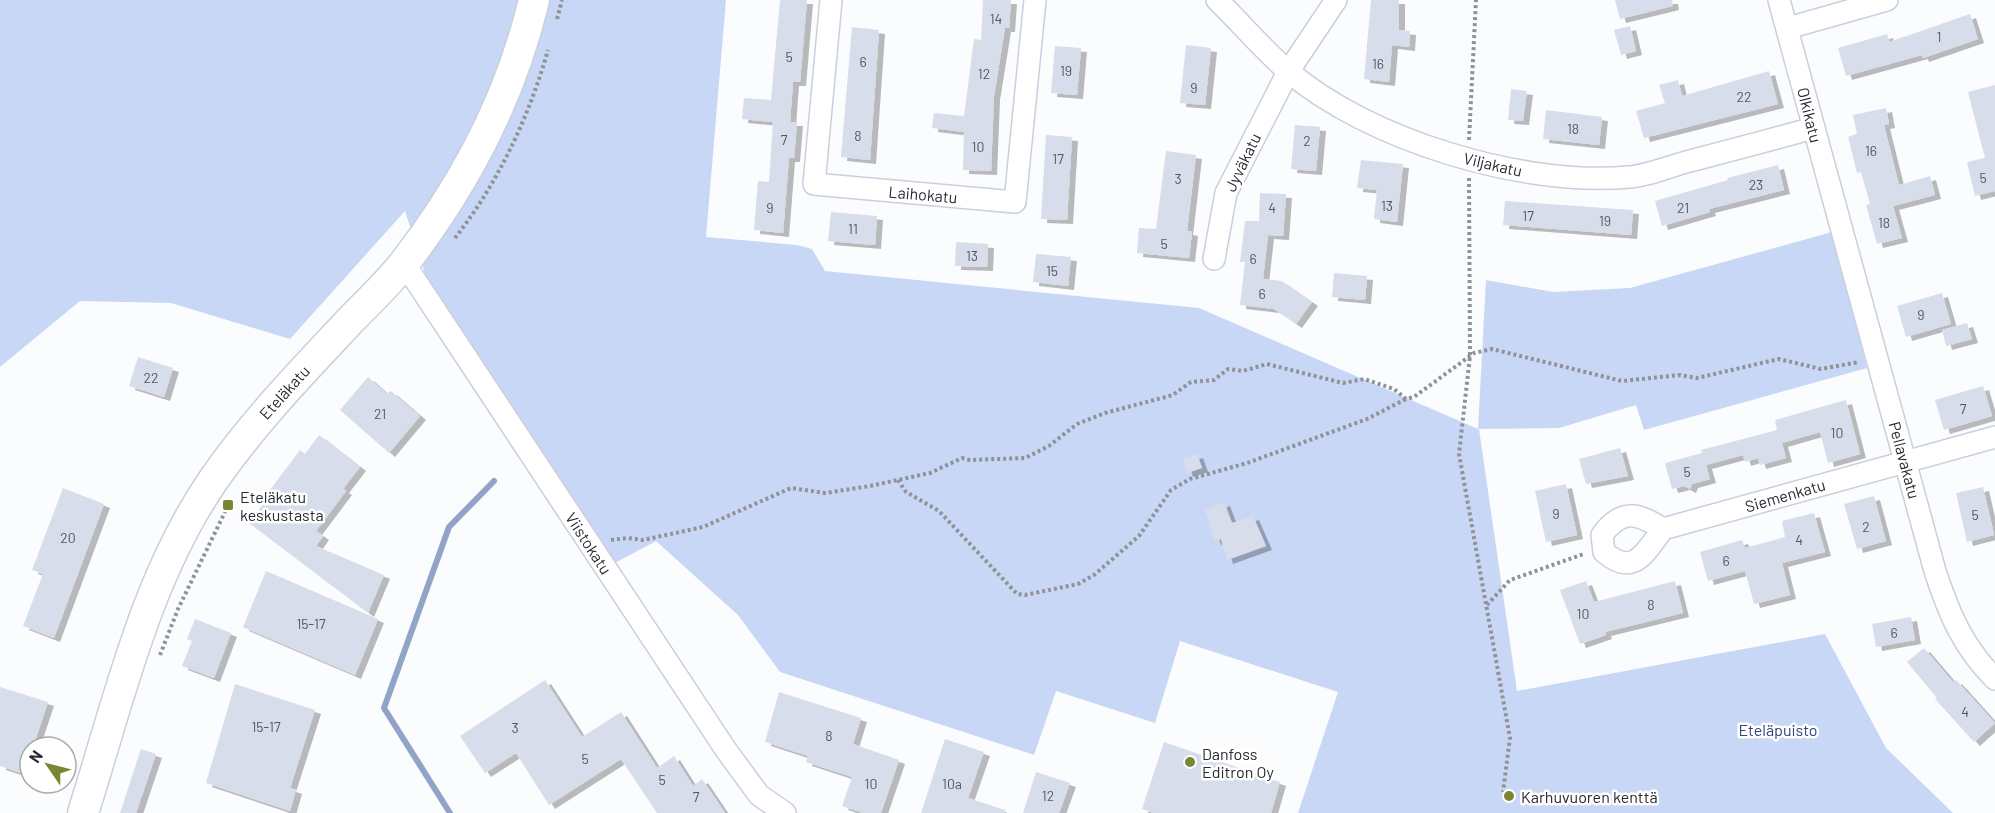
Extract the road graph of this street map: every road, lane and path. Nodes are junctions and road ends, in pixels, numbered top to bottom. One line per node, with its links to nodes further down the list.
1 (534, 0): 19 (main road, Eteläkatu)
2 (562, 0): 11 (path)
3 (831, 0): 4 (street, Laihokatu)
4 (1035, 0)
5 (1217, 0): 13 (street, Viljakatu)
6 (1336, 0): 13 (street, Jyväkatu)
7 (1476, 0): 15 (path)
8 (1779, 0): 10 (street, Olkikatu)
9 (1887, 0): 10 (street)
10 (1788, 28): 14 (street, Olkikatu)
11 (554, 30)
12 (551, 40): 17 (path)
13 (1288, 72): 15 (street, Viljakatu); 18 (street, Jyväkatu)
14 (1814, 128): 15 (street, Viljakatu); 16 (street, Olkikatu)
15 (1469, 161): 20 (path)
16 (1841, 229): 21 (street, Pellavakatu)
17 (452, 242)
18 (1215, 259)
19 (404, 263): 28 (street, Viistokatu); 34 (main road, Eteläkatu)
20 (1470, 356): 21 (path); 22 (path); 30 (path)
21 (1877, 358): 24 (street, Pellavakatu)
22 (1406, 399): 25 (path); 25 (path)
23 (1995, 437): 24 (street, Siemenkatu)
24 (1906, 462): 27 (street, Siemenkatu); 32 (street, Pellavakatu)
25 (898, 480): 28 (path)
26 (228, 505): 31 (path)
27 (1663, 529): 29 (street); 29 (street)
28 (590, 543): 35 (street, Viistokatu)
29 (1603, 547): 30 (path)
30 (1486, 605): 33 (path)
31 (156, 664)
32 (1995, 679)
33 (1503, 792)
34 (83, 813)
35 (784, 813)

